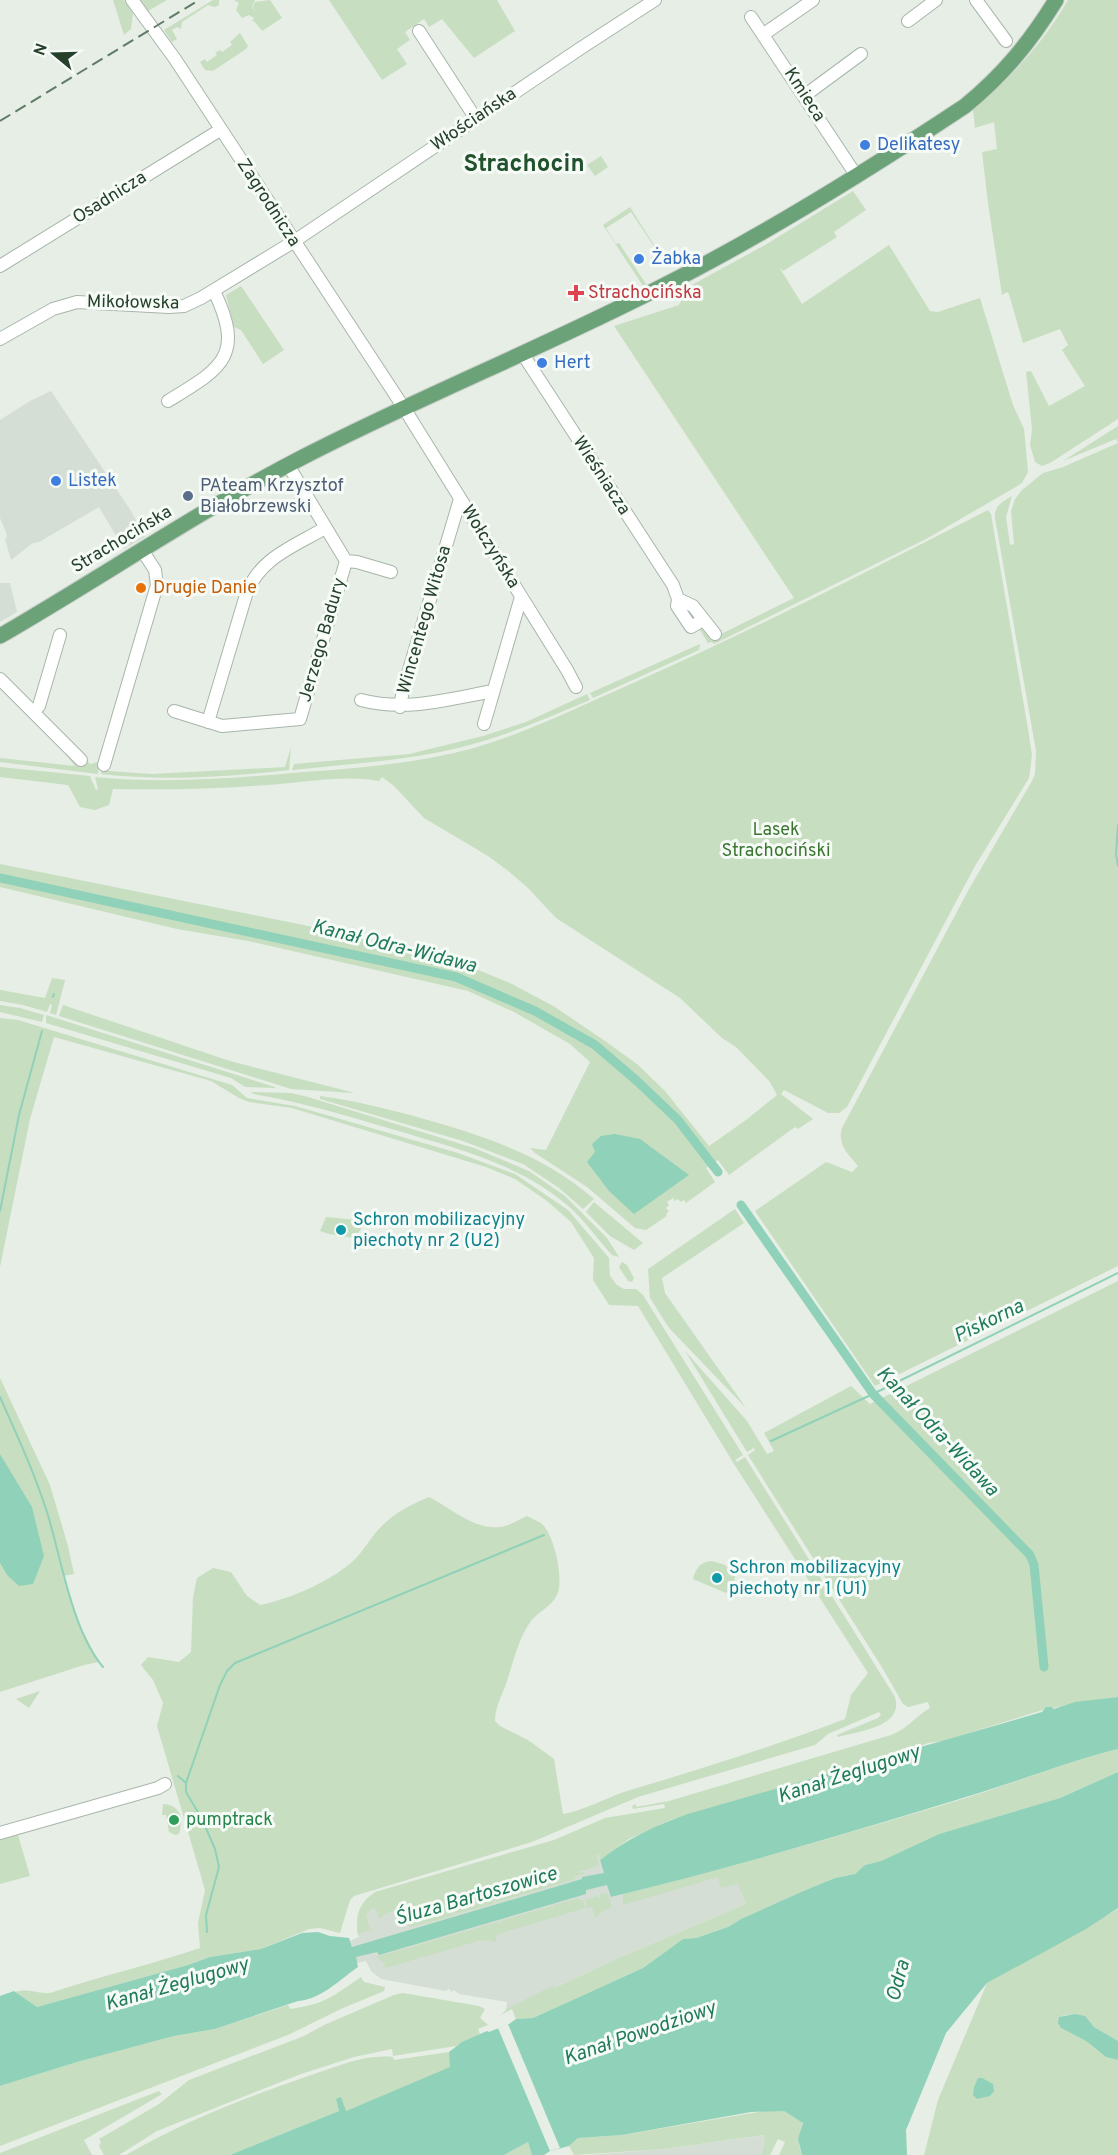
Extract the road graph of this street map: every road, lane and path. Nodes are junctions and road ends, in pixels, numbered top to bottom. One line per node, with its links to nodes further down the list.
1 (132, 0): 15 (street, Zagrodnicza)
2 (655, 0): 14 (street, Włościańska)
3 (813, 0): 10 (street)
4 (936, 0): 8 (street)
5 (975, 0): 11 (street)
6 (1056, 0): 16 (main road, Strachocińska)
7 (751, 16): 10 (street, Kmieca)
8 (908, 21)
9 (419, 32): 14 (street)
10 (764, 34): 13 (street, Kmieca)
11 (1006, 41)
12 (861, 54): 13 (street)
13 (804, 96): 16 (street, Kmieca)
14 (476, 119): 17 (street, Włościańska)
15 (220, 130): 17 (street, Zagrodnicza); 18 (street, Osadnicza)
16 (856, 175): 21 (main road, Strachocińska)
17 (293, 242): 19 (street, Mikołowska); 23 (street, Zagrodnicza)
18 (0, 266)
19 (214, 291): 20 (street, Mikołowska); 22 (street)
20 (0, 339)
21 (522, 353): 23 (main road, Strachocińska); 31 (street, Wieśniacza)
22 (168, 401)
23 (404, 408): 24 (main road, Strachocińska); 25 (street, Wołczyńska)
24 (288, 465): 26 (street, Jerzego Badury); 27 (main road, Strachocińska)
25 (460, 499): 30 (street, Wołczyńska); 38 (street, Wincentego Witosa)
26 (325, 528): 28 (street, Jerzego Badury); 41 (street)
27 (142, 550): 33 (main road, Strachocińska); 44 (street)
28 (346, 561): 29 (street, Jerzego Badury); 41 (street, Jerzego Badury)
29 (391, 572)
30 (521, 597): 35 (street, Wołczyńska); 36 (street)
31 (715, 634)
32 (60, 635): 40 (street)
33 (0, 636)
34 (0, 679): 40 (street)
35 (576, 687)
36 (493, 691): 38 (street); 42 (street)
37 (361, 700): 38 (street)
38 (400, 707)
39 (174, 711): 41 (street)
40 (34, 712): 43 (street)
41 (208, 722)
42 (484, 724)
43 (81, 760)
44 (104, 765)
45 (165, 1785): 46 (street)
46 (0, 1833)

